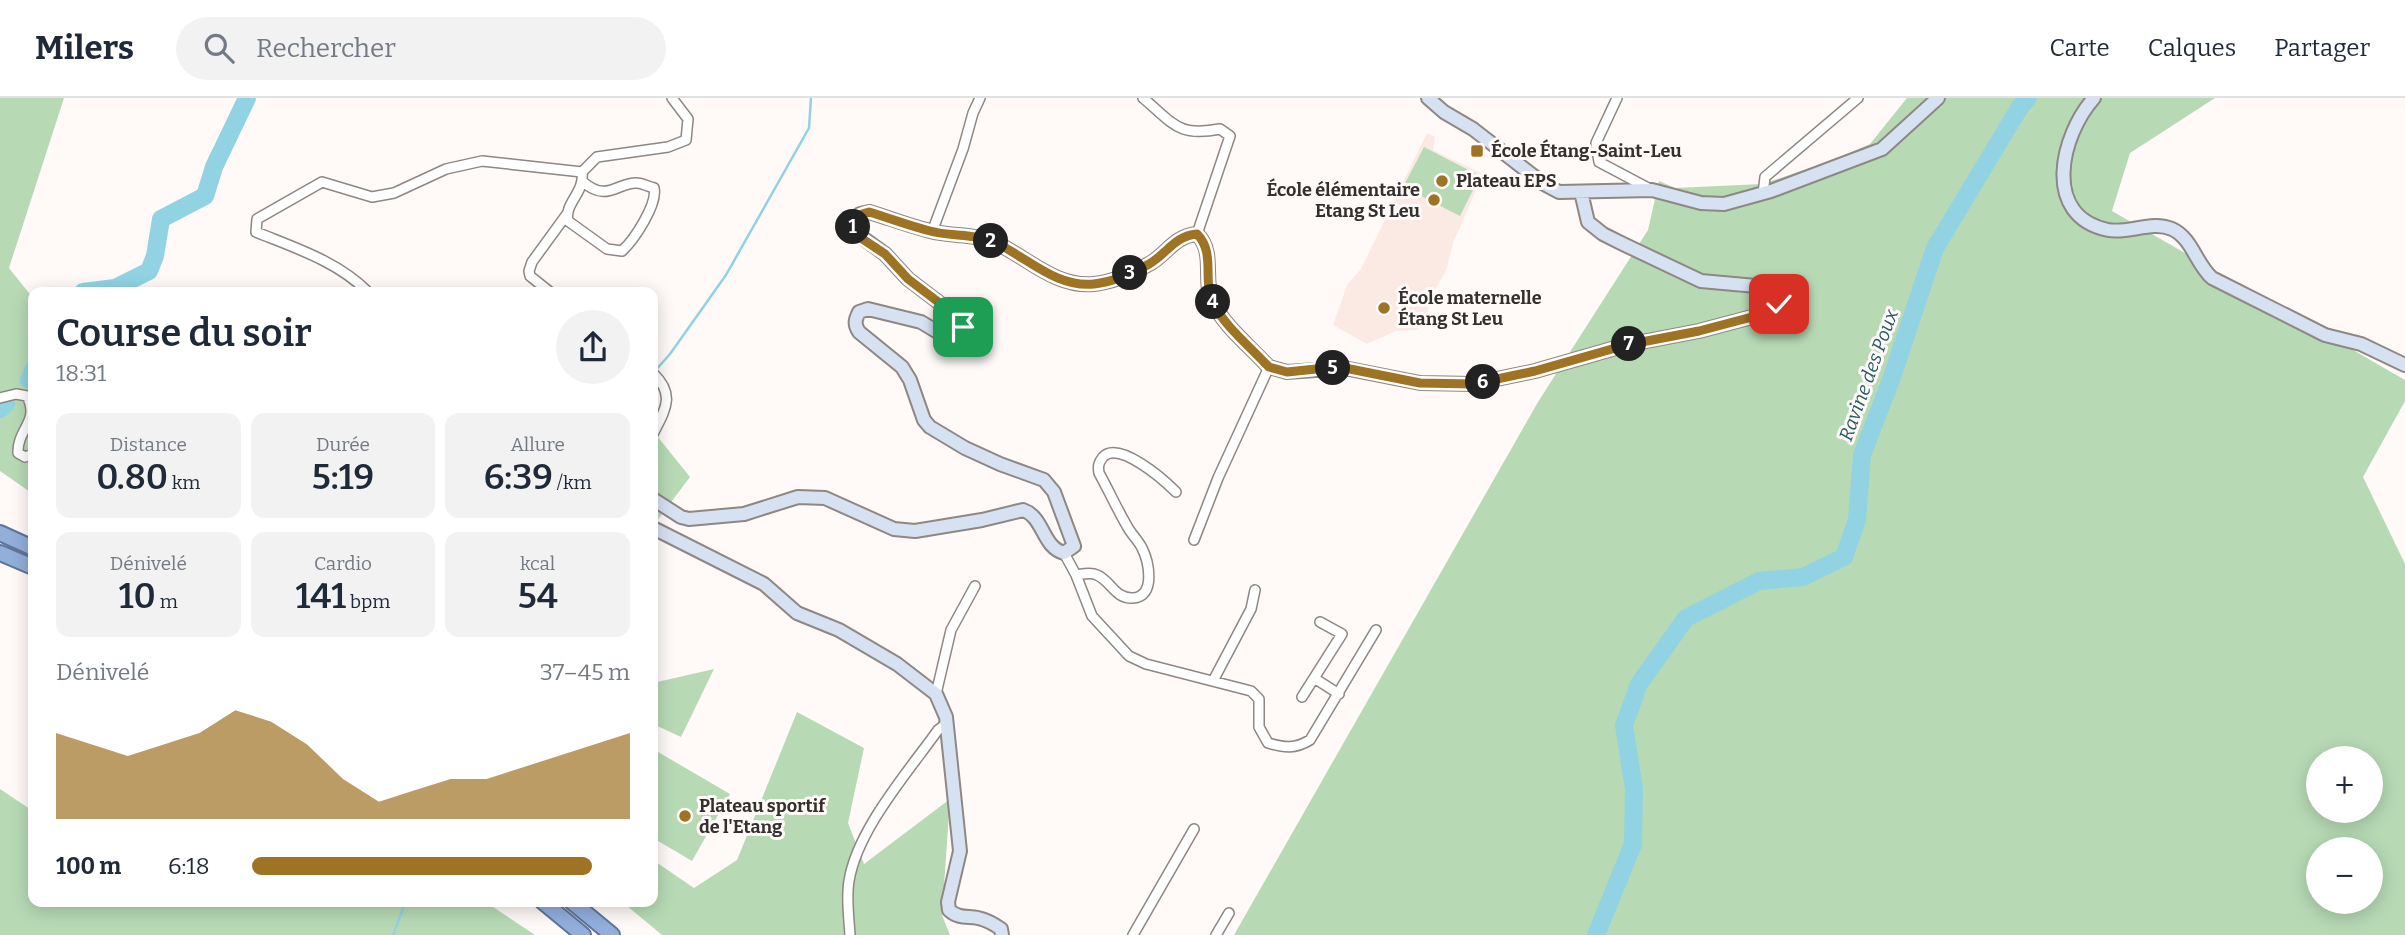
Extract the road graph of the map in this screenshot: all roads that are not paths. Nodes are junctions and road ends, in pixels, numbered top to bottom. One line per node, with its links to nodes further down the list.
1 (672, 98): 9 (street)
2 (981, 98): 15 (street)
3 (1143, 98): 16 (street)
4 (1428, 98): 12 (main road)
5 (1617, 98): 11 (street)
6 (1858, 98): 13 (street)
7 (1938, 98): 13 (main road)
8 (2094, 98): 19 (main road)
9 (582, 172): 10 (street); 17 (street)
10 (583, 182): 14 (street); 14 (street)
11 (1651, 190): 12 (main road); 13 (main road)
12 (1581, 192): 20 (main road)
13 (1763, 194)
14 (567, 214): 18 (street)
15 (932, 232): 16 (main road); 34 (main road)
16 (1197, 234): 20 (main road)
17 (363, 287)
18 (544, 287)
19 (2405, 365)
20 (1269, 367): 31 (street)
21 (658, 379): 25 (street)
22 (0, 398): 23 (street)
23 (28, 398)
24 (28, 424): 26 (street)
25 (658, 424)
26 (28, 456)
27 (1176, 492): 36 (street)
28 (658, 502): 34 (main road)
29 (658, 531): 43 (main road)
30 (0, 533): 32 (highway)
31 (1194, 540)
32 (28, 546)
33 (0, 553): 35 (highway)
34 (1064, 553): 36 (street)
35 (28, 565)
36 (1076, 575): 42 (street)
37 (975, 586): 43 (street)
38 (1255, 590): 42 (street)
39 (1320, 622): 41 (street)
40 (1376, 630): 44 (street)
41 (1314, 678): 44 (street); 45 (street)
42 (1213, 681): 44 (street)
43 (936, 694): 46 (main road)
44 (1339, 694)
45 (1302, 697)
46 (947, 723): 53 (street); 54 (main road)
47 (1194, 829): 55 (street)
48 (549, 907): 51 (highway)
49 (578, 907): 52 (highway)
50 (1229, 913): 56 (street)
51 (583, 935)
52 (612, 935)
53 (850, 935)
54 (1002, 935)
55 (1133, 935)
56 (1216, 935)

